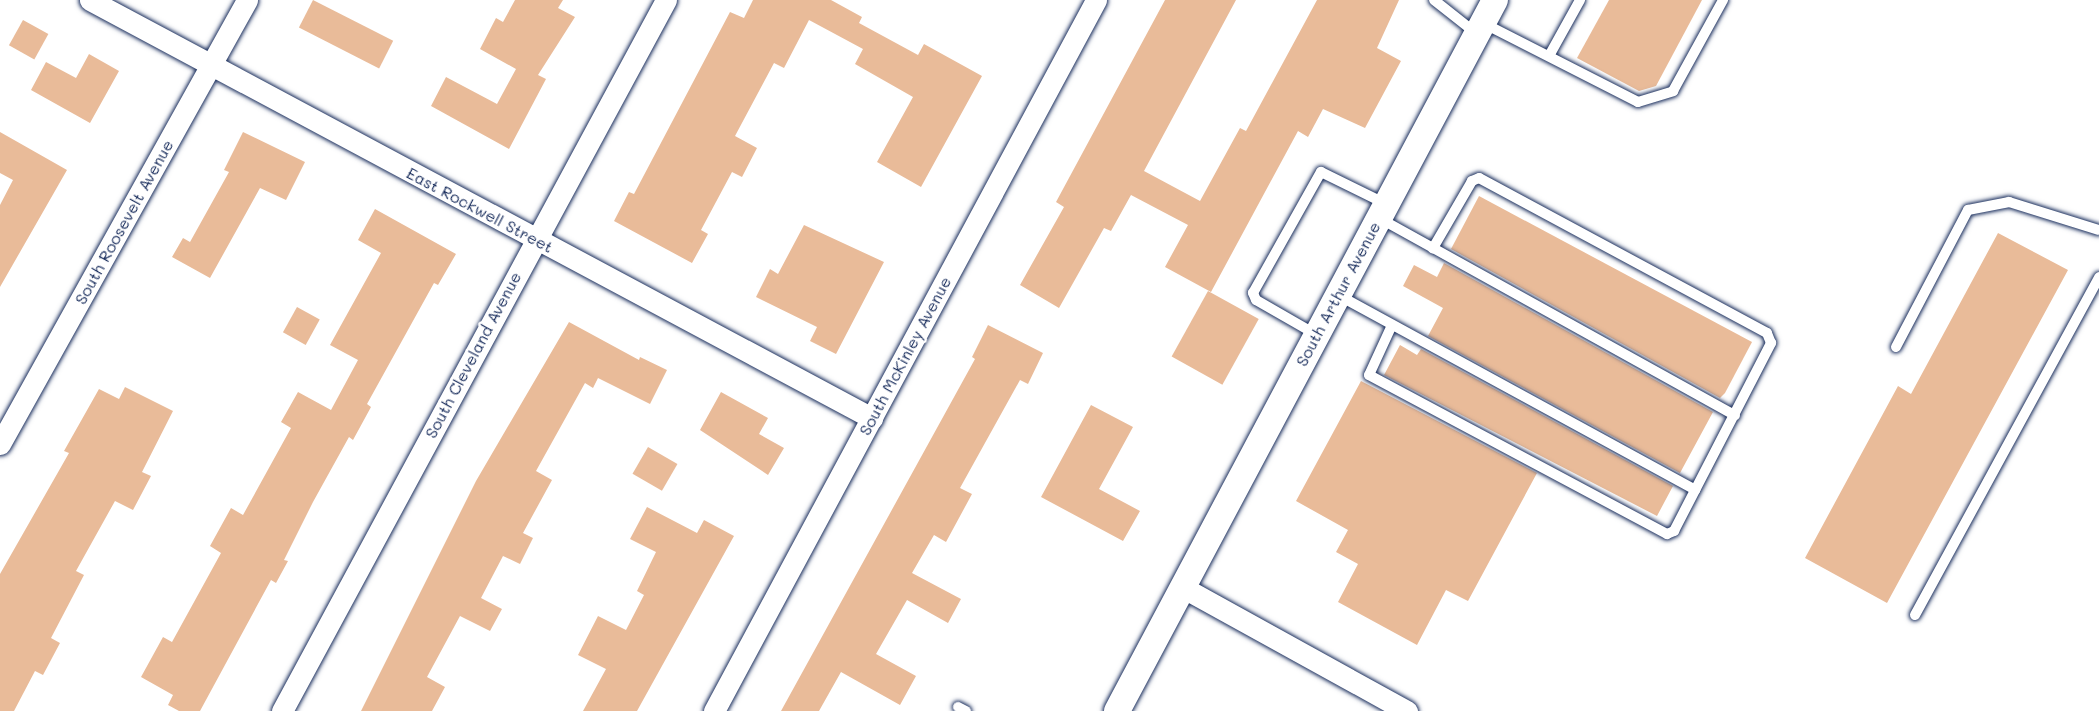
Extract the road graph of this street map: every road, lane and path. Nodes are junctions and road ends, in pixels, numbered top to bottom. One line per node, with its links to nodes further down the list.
1 (90, 0): 11 (street, East Rockwell Street)
2 (247, 0): 11 (street, South Roosevelt Avenue)
3 (666, 0): 14 (street, South Cleveland Avenue)
4 (1096, 0): 22 (street, South McKinley Avenue)
5 (1434, 0): 9 (lane)
6 (1495, 0): 9 (street, South Arthur Avenue)
7 (1580, 0): 10 (lane)
8 (1723, 0): 10 (lane)
9 (1480, 28): 10 (lane); 12 (street, South Arthur Avenue)
10 (1549, 56)
11 (211, 65): 14 (street, East Rockwell Street); 23 (street, South Roosevelt Avenue)
12 (1382, 211): 15 (lane); 17 (street, South Arthur Avenue); 19 (lane)
13 (2099, 230): 20 (lane)
14 (535, 239): 22 (street, East Rockwell Street); 27 (street, South Cleveland Avenue)
15 (1433, 248): 21 (lane); 21 (lane)
16 (2099, 276): 26 (lane)
17 (1338, 295): 18 (lane); 19 (street, South Arthur Avenue)
18 (1392, 325): 24 (lane); 24 (lane)
19 (1317, 335): 25 (street, South Arthur Avenue)
20 (1896, 346)
21 (1735, 415): 24 (lane)
22 (872, 418): 28 (street, South McKinley Avenue)
23 (0, 444)
24 (1695, 490)
25 (1182, 587): 29 (street, South Arthur Avenue); 30 (street)
26 (1914, 615)
27 (282, 711)
28 (714, 711)
29 (1117, 711)
30 (1407, 711)

